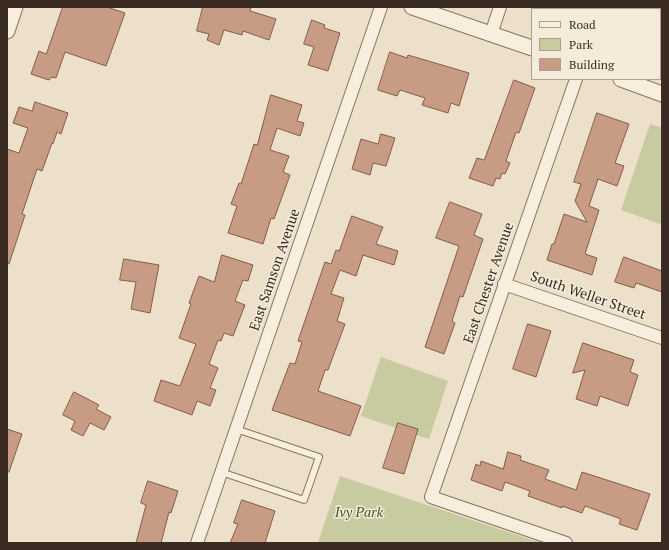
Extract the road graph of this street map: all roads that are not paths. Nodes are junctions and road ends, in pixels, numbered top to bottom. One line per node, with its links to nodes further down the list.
1 (15, 7): 5 (street)
2 (381, 7): 13 (street, East Samson Avenue)
3 (412, 7): 6 (street)
4 (500, 7): 6 (street)
5 (7, 31)
6 (491, 34): 7 (street)
7 (531, 48)
8 (576, 80): 11 (street, East Chester Avenue)
9 (624, 80): 10 (street)
10 (662, 94)
11 (504, 284): 12 (street, South Weller Street); 16 (street, East Chester Avenue)
12 (662, 338)
13 (236, 429): 14 (street, East Samson Avenue); 14 (lane)
14 (221, 472): 15 (street, East Samson Avenue)
15 (197, 543)
16 (566, 543)

